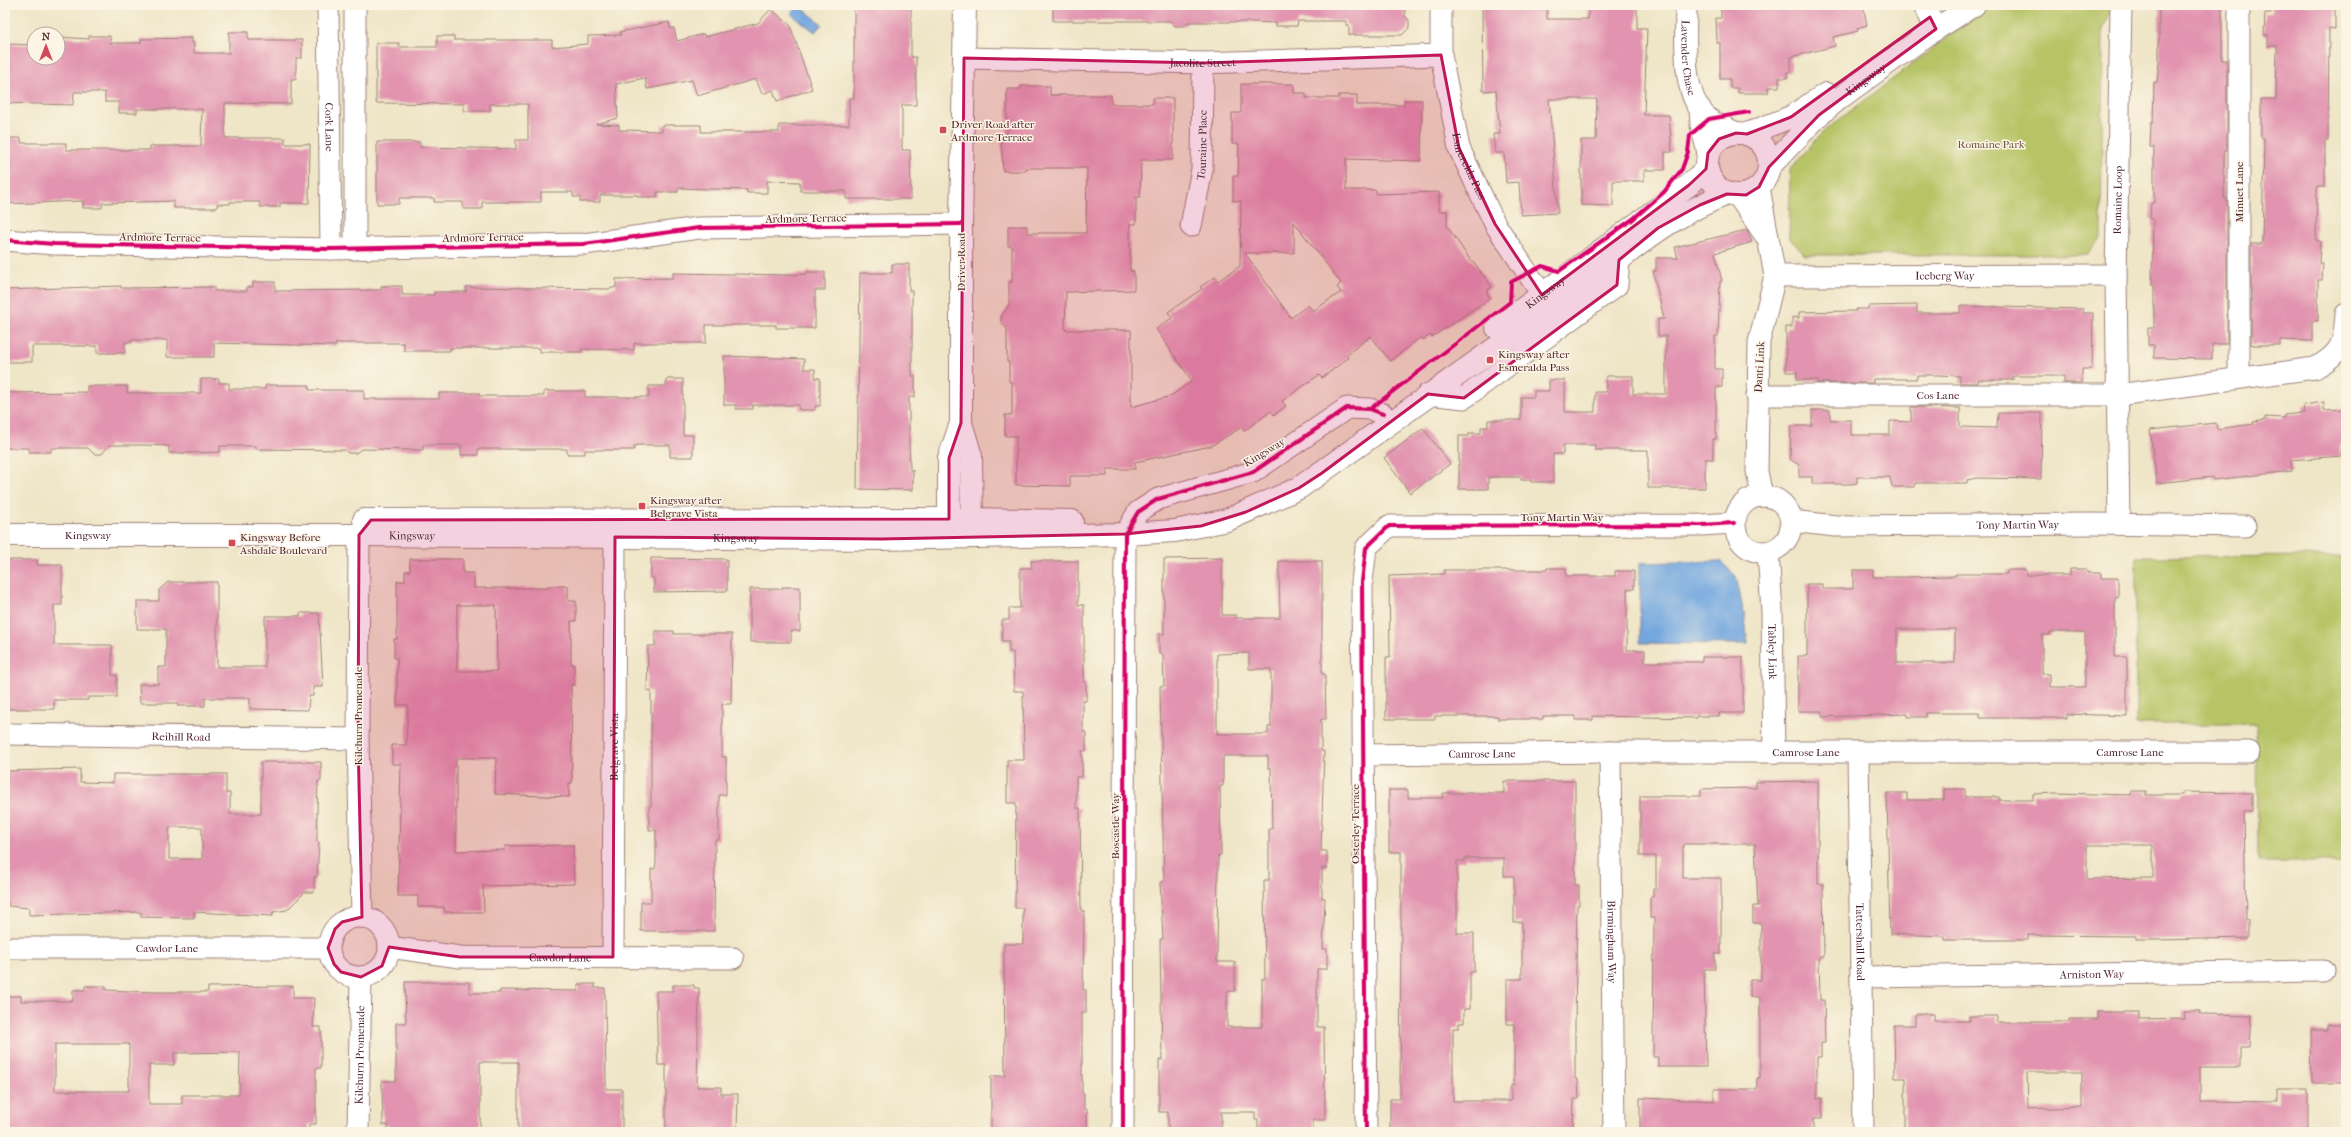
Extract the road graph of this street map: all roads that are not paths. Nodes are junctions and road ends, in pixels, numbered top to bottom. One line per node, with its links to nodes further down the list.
1 (328, 5): 23 (street, Cork Lane)
2 (355, 5): 24 (street)
3 (965, 5): 11 (main road, Driver Road)
4 (1441, 5): 10 (street, Esmerelda Pass)
5 (1686, 5): 13 (street, Lavender Chase)
6 (1974, 5): 9 (main road, Kingsway)
7 (2121, 5): 26 (street, Romaine Loop)
8 (2239, 5): 30 (street, Minuet Lane)
9 (1934, 14): 14 (main road, Kingsway); 16 (main road, Kingsway)
10 (1441, 55): 12 (street, Jacolite Street); 28 (street, Esmerelda Pass)
11 (964, 58): 12 (street, Jacolite Street); 19 (main road, Driver Road)
12 (1203, 63): 20 (street, Touraine Place)
13 (1700, 108): 14 (street, Lavender Chase); 15 (street, Lavender Chase)
14 (1742, 133): 15 (main road, Kingsway); 16 (main road)
15 (1707, 161): 18 (main road); 28 (main road, Kingsway)
16 (1769, 167): 17 (main road, Kingsway)
17 (1759, 187): 18 (main road, Kingsway); 22 (street, Danti Link)
18 (1732, 195): 22 (street, Danti Link); 25 (main road, Kingsway)
19 (961, 224): 24 (street, Ardmore Terrace); 34 (main road, Driver Road)
20 (1191, 226)
21 (5, 240): 23 (street, Ardmore Terrace)
22 (1768, 241): 27 (street, Danti Link)
23 (331, 249): 24 (street, Ardmore Terrace)
24 (355, 249)
25 (1619, 260): 28 (main road, Kingsway); 31 (street)
26 (2116, 275): 27 (street, Iceberg Way); 33 (street, Romaine Loop)
27 (1775, 276): 32 (street, Danti Link)
28 (1546, 301): 31 (main road, Kingsway); 45 (main road, Kingsway)
29 (2346, 314): 30 (street)
30 (2239, 378): 33 (street)
31 (1428, 394): 45 (main road, Kingsway)
32 (1757, 395): 33 (street, Cos Lane); 35 (street, Danti Link)
33 (2118, 395): 39 (street, Romaine Loop)
34 (961, 423): 43 (main road, Driver Road); 44 (main road, Driver Road)
35 (1762, 496): 37 (street); 38 (street)
36 (5, 521): 42 (main road, Kingsway)
37 (1791, 521): 39 (street, Tony Martin Way); 48 (street)
38 (1734, 523): 40 (street, Tony Martin Way); 48 (street)
39 (2119, 524): 41 (street, Tony Martin Way)
40 (1389, 526): 55 (street, Osterley Terrace)
41 (2245, 526)
42 (365, 527): 43 (main road, Kingsway); 46 (main road, Kingsway); 47 (main road, Kingsway); 50 (street, Kilchurn Promenade)
43 (949, 528): 44 (main road, Kingsway); 47 (main road, Kingsway)
44 (972, 528): 45 (main road, Kingsway)
45 (1129, 528): 66 (street, Boscastle Way)
46 (5, 535)
47 (615, 537): 60 (street, Belgrave Vista)
48 (1768, 552): 52 (street, Tabley Link)
49 (5, 734): 50 (street, Reihill Road)
50 (358, 739): 56 (street, Kilchurn Promenade)
51 (1610, 752): 52 (street, Camrose Lane); 55 (street, Camrose Lane); 68 (street, Birmingham Way)
52 (1774, 752): 53 (street, Camrose Lane)
53 (1858, 752): 54 (street, Camrose Lane); 64 (street, Tattershall Road)
54 (2249, 752)
55 (1364, 755): 67 (street, Osterley Terrace)
56 (362, 917): 57 (street); 59 (street)
57 (389, 947): 60 (street, Cawdor Lane); 63 (street)
58 (5, 948): 59 (street, Cawdor Lane)
59 (328, 948): 63 (street)
60 (613, 958): 61 (street, Cawdor Lane)
61 (733, 958)
62 (2323, 971): 64 (street, Arniston Way)
63 (361, 977): 65 (street, Kilchurn Promenade)
64 (1860, 977): 69 (street, Tattershall Road)
65 (358, 1132)
66 (1123, 1132)
67 (1366, 1132)
68 (1614, 1132)
69 (1863, 1132)

